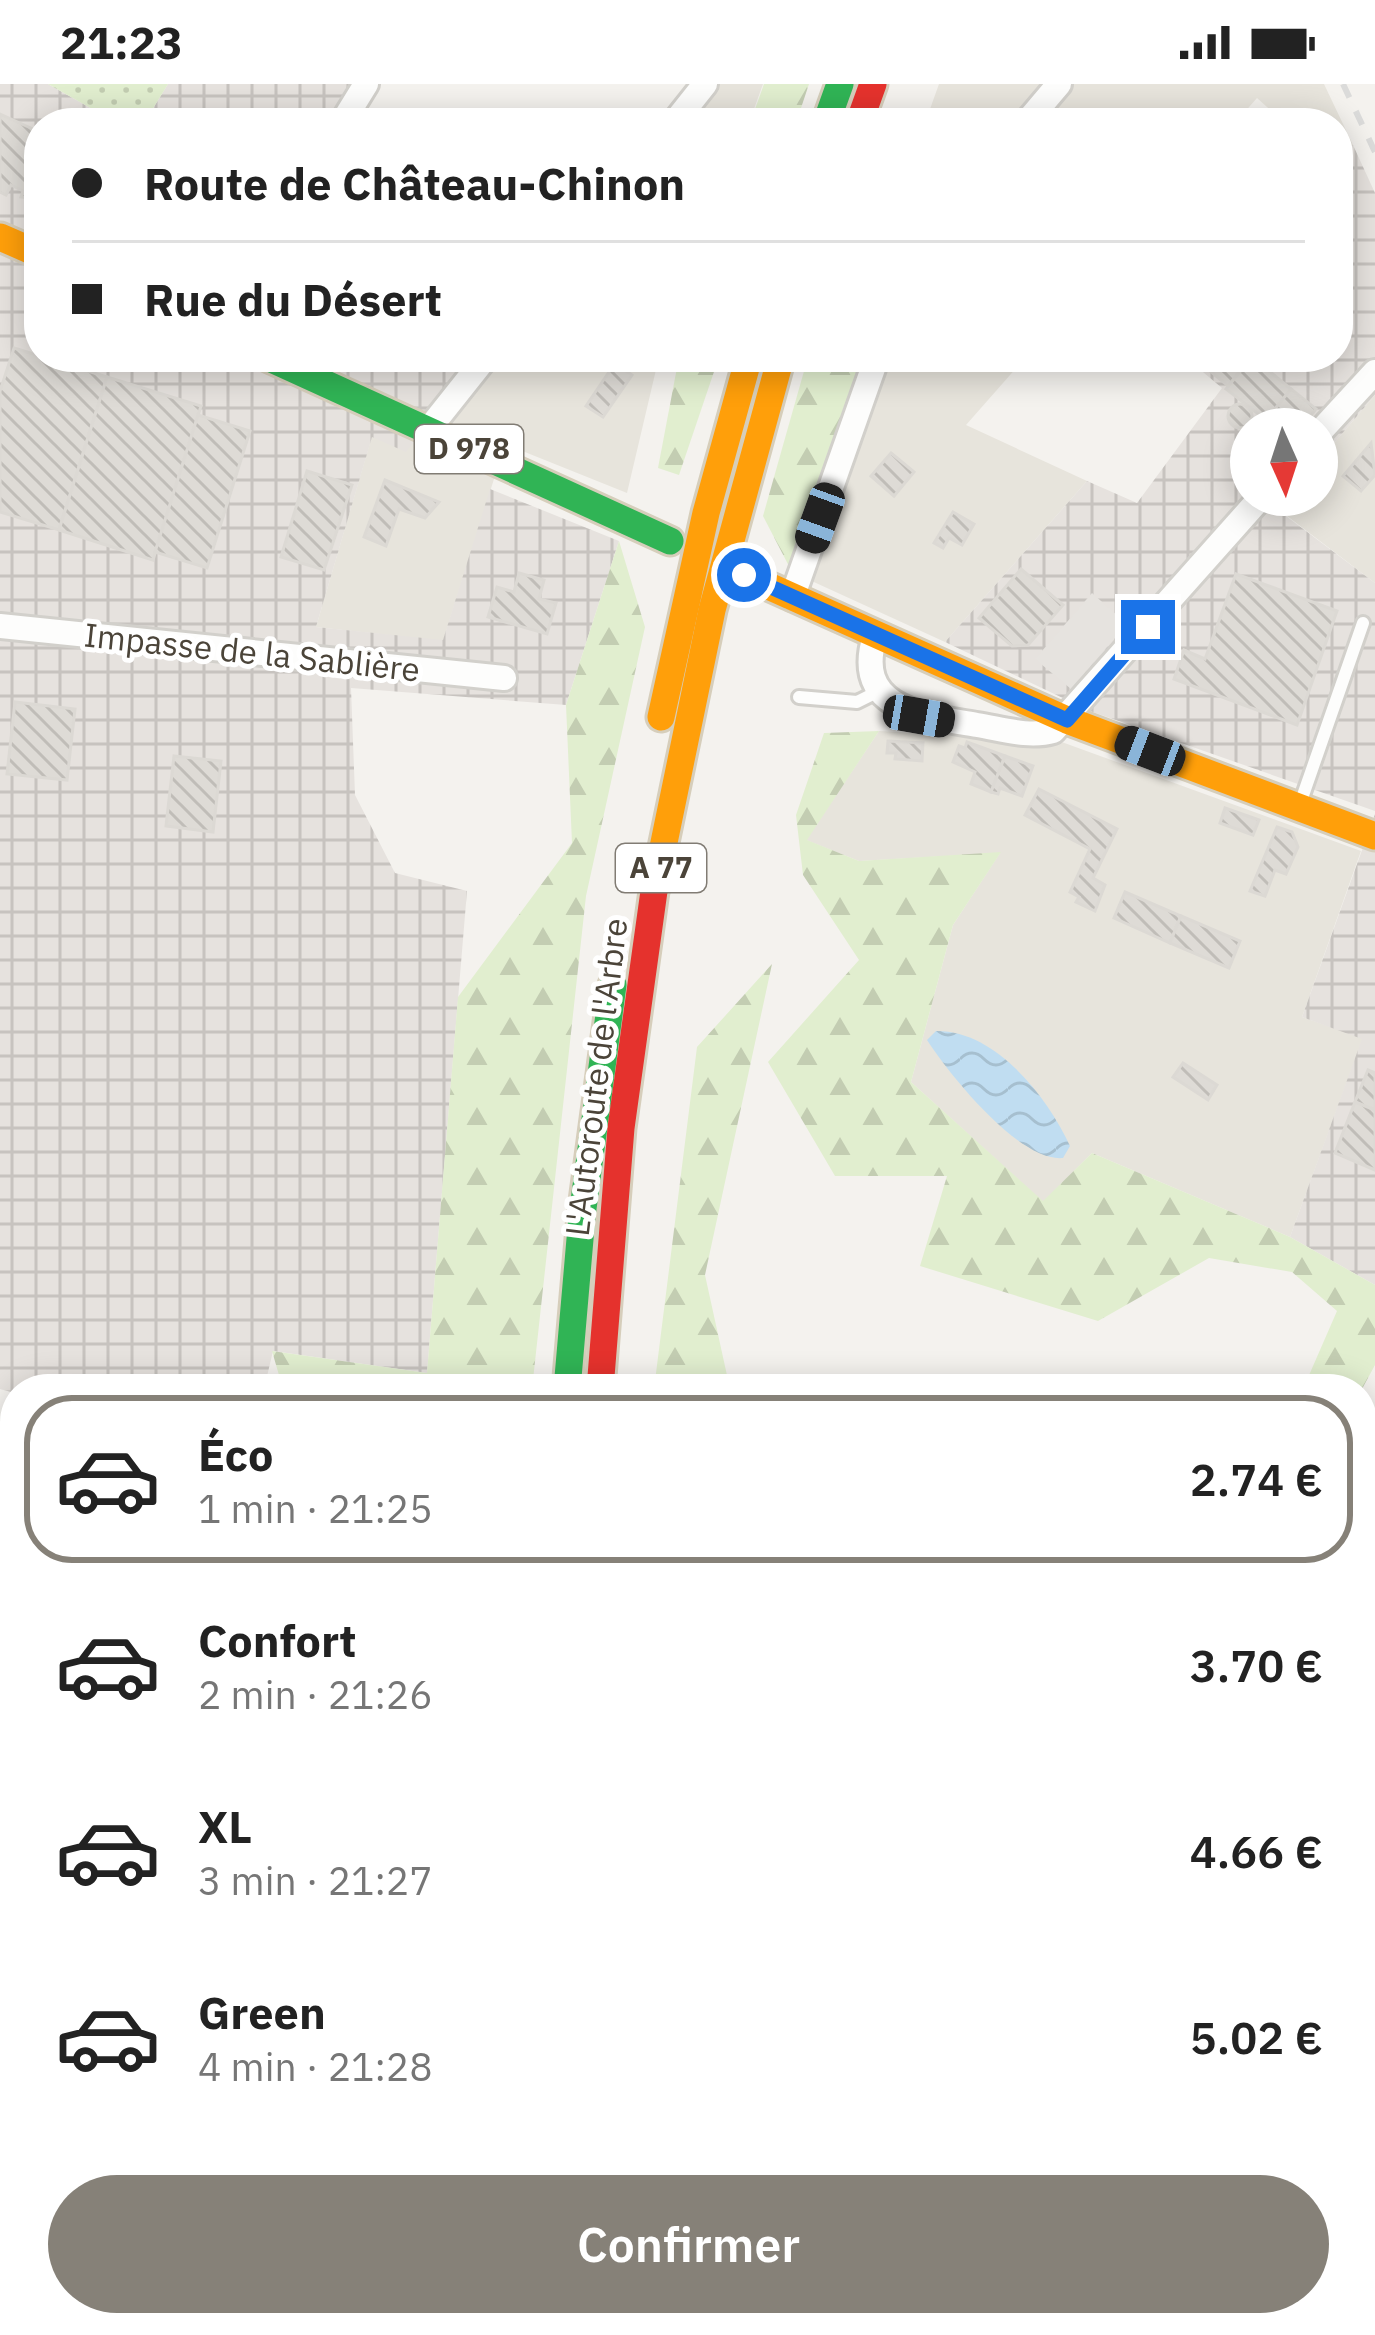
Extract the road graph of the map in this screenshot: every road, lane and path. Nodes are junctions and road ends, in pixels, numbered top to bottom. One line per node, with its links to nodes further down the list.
1 (705, 84): 3 (street)
2 (1059, 84): 4 (street)
3 (686, 108)
4 (1039, 108)
5 (300, 372): 12 (main road, D 978)
6 (474, 372): 12 (street)
7 (744, 372): 26 (main road, L'Autoroute de l'Arbre / A 77)
8 (778, 372): 27 (main road, L'Autoroute de l'Arbre / A 77)
9 (872, 372): 16 (street)
10 (1375, 372): 11 (street)
11 (1338, 412)
12 (428, 430): 14 (main road, D 978)
13 (1245, 516): 23 (street)
14 (670, 541)
15 (744, 575): 16 (main road)
16 (792, 598): 19 (main road)
17 (1363, 623): 24 (lane)
18 (0, 626): 20 (street, Impasse de la Sablière)
19 (874, 636): 21 (street); 23 (main road)
20 (504, 678)
21 (879, 691): 22 (lane); 23 (street)
22 (799, 697)
23 (1067, 720): 24 (main road)
24 (1298, 808): 25 (main road)
25 (1375, 836)
26 (568, 1374)
27 (601, 1374)

